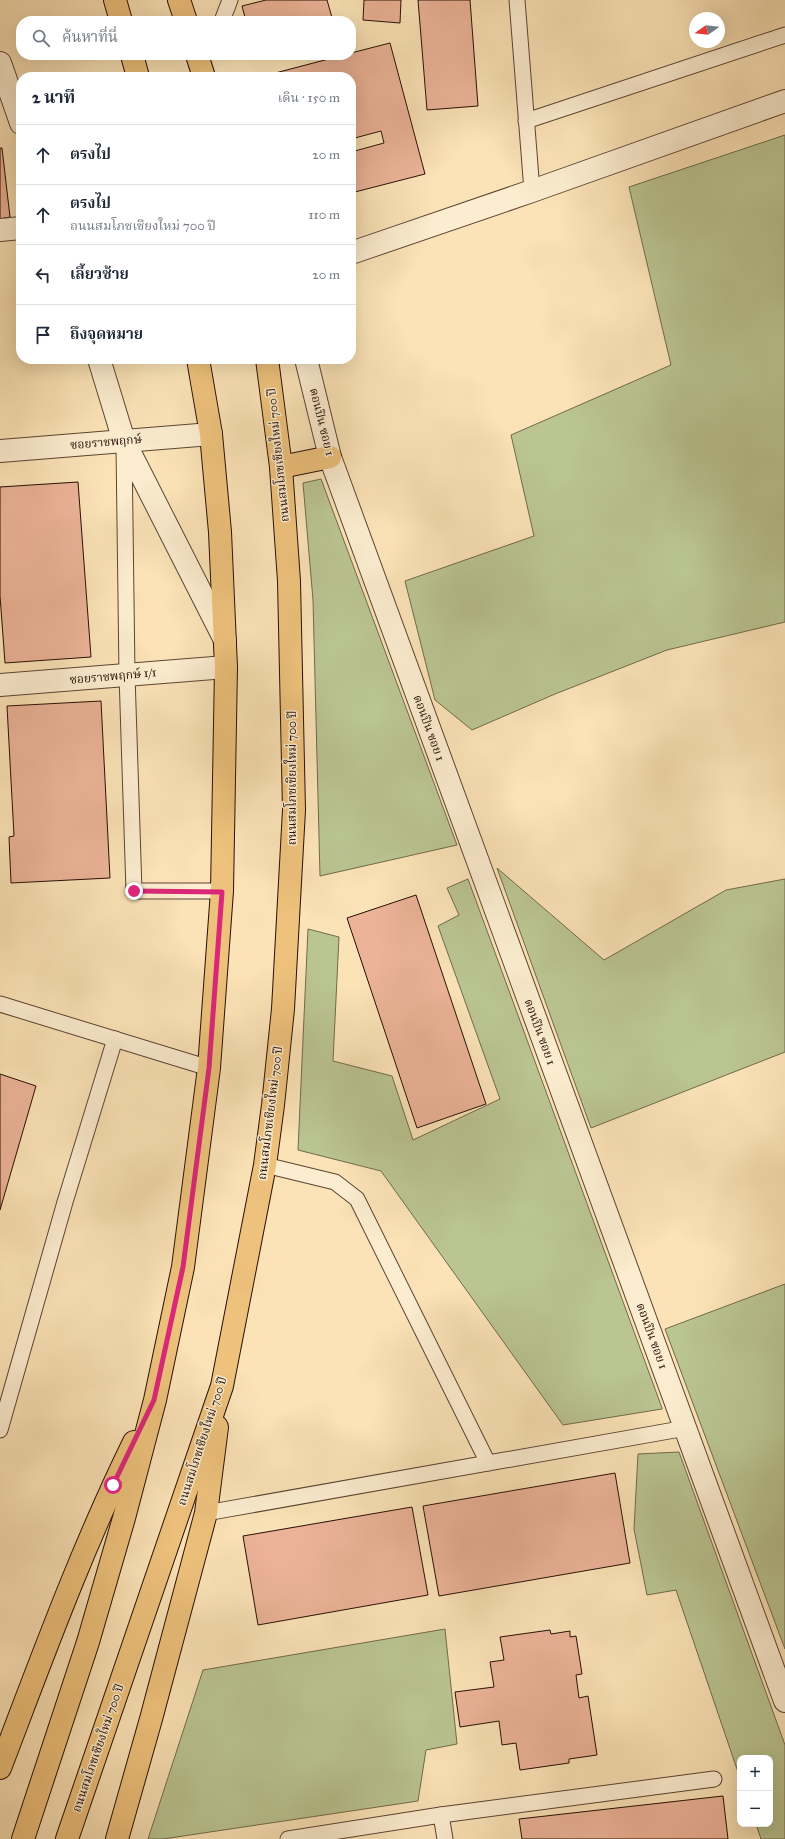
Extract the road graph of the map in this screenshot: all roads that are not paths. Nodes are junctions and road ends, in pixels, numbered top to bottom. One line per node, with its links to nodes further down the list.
1 (114, 0): 5 (main road)
2 (179, 0): 6 (main road)
3 (230, 0): 7 (lane)
4 (517, 0): 14 (lane)
5 (119, 16)
6 (184, 16)
7 (224, 16)
8 (785, 35): 14 (lane)
9 (133, 60): 11 (main road)
10 (0, 63): 13 (street)
11 (137, 72)
12 (785, 101): 15 (street)
13 (16, 108)
14 (526, 121): 15 (lane)
15 (532, 191): 18 (street)
16 (16, 228): 17 (street)
17 (0, 230)
18 (356, 251)
19 (101, 364): 24 (street)
20 (199, 364): 23 (main road)
21 (268, 364): 27 (main road, ถนนสมโภชเชียงใหม่ 700 ปี)
22 (307, 364): 26 (street, ดอนปิน ซอย 1)
23 (211, 434): 24 (street, ซอยราชพฤกษ์); 28 (main road)
24 (124, 441): 25 (street, ซอยราชพฤกษ์); 28 (street); 30 (lane)
25 (0, 452)
26 (330, 457): 27 (main road); 39 (street, ดอนปิน ซอย 1)
27 (281, 467): 36 (main road, ถนนสมโภชเชียงใหม่ 700 ปี)
28 (225, 640): 29 (main road)
29 (226, 667): 30 (street, ซอยราชพฤกษ์ 1/1); 32 (main road)
30 (128, 675): 31 (street, ซอยราชพฤกษ์ 1/1); 32 (lane)
31 (0, 685)
32 (222, 892): 35 (main road)
33 (0, 1004): 34 (lane)
34 (115, 1039): 35 (lane); 40 (lane)
35 (209, 1068): 38 (main road)
36 (265, 1165): 37 (main road, ถนนสมโภชเชียงใหม่ 700 ปี); 41 (lane)
37 (222, 1386): 42 (main road); 48 (main road, ถนนสมโภชเชียงใหม่ 700 ปี)
38 (154, 1400): 44 (main road); 47 (main road)
39 (686, 1428): 41 (lane); 43 (street, ดอนปิน ซอย 1)
40 (0, 1430)
41 (488, 1463): 42 (lane)
42 (206, 1513): 49 (main road)
43 (785, 1701)
44 (0, 1768)
45 (714, 1779): 46 (lane)
46 (441, 1815): 50 (lane); 51 (lane)
47 (23, 1839)
48 (67, 1839)
49 (117, 1839)
50 (288, 1839)
51 (445, 1839)

